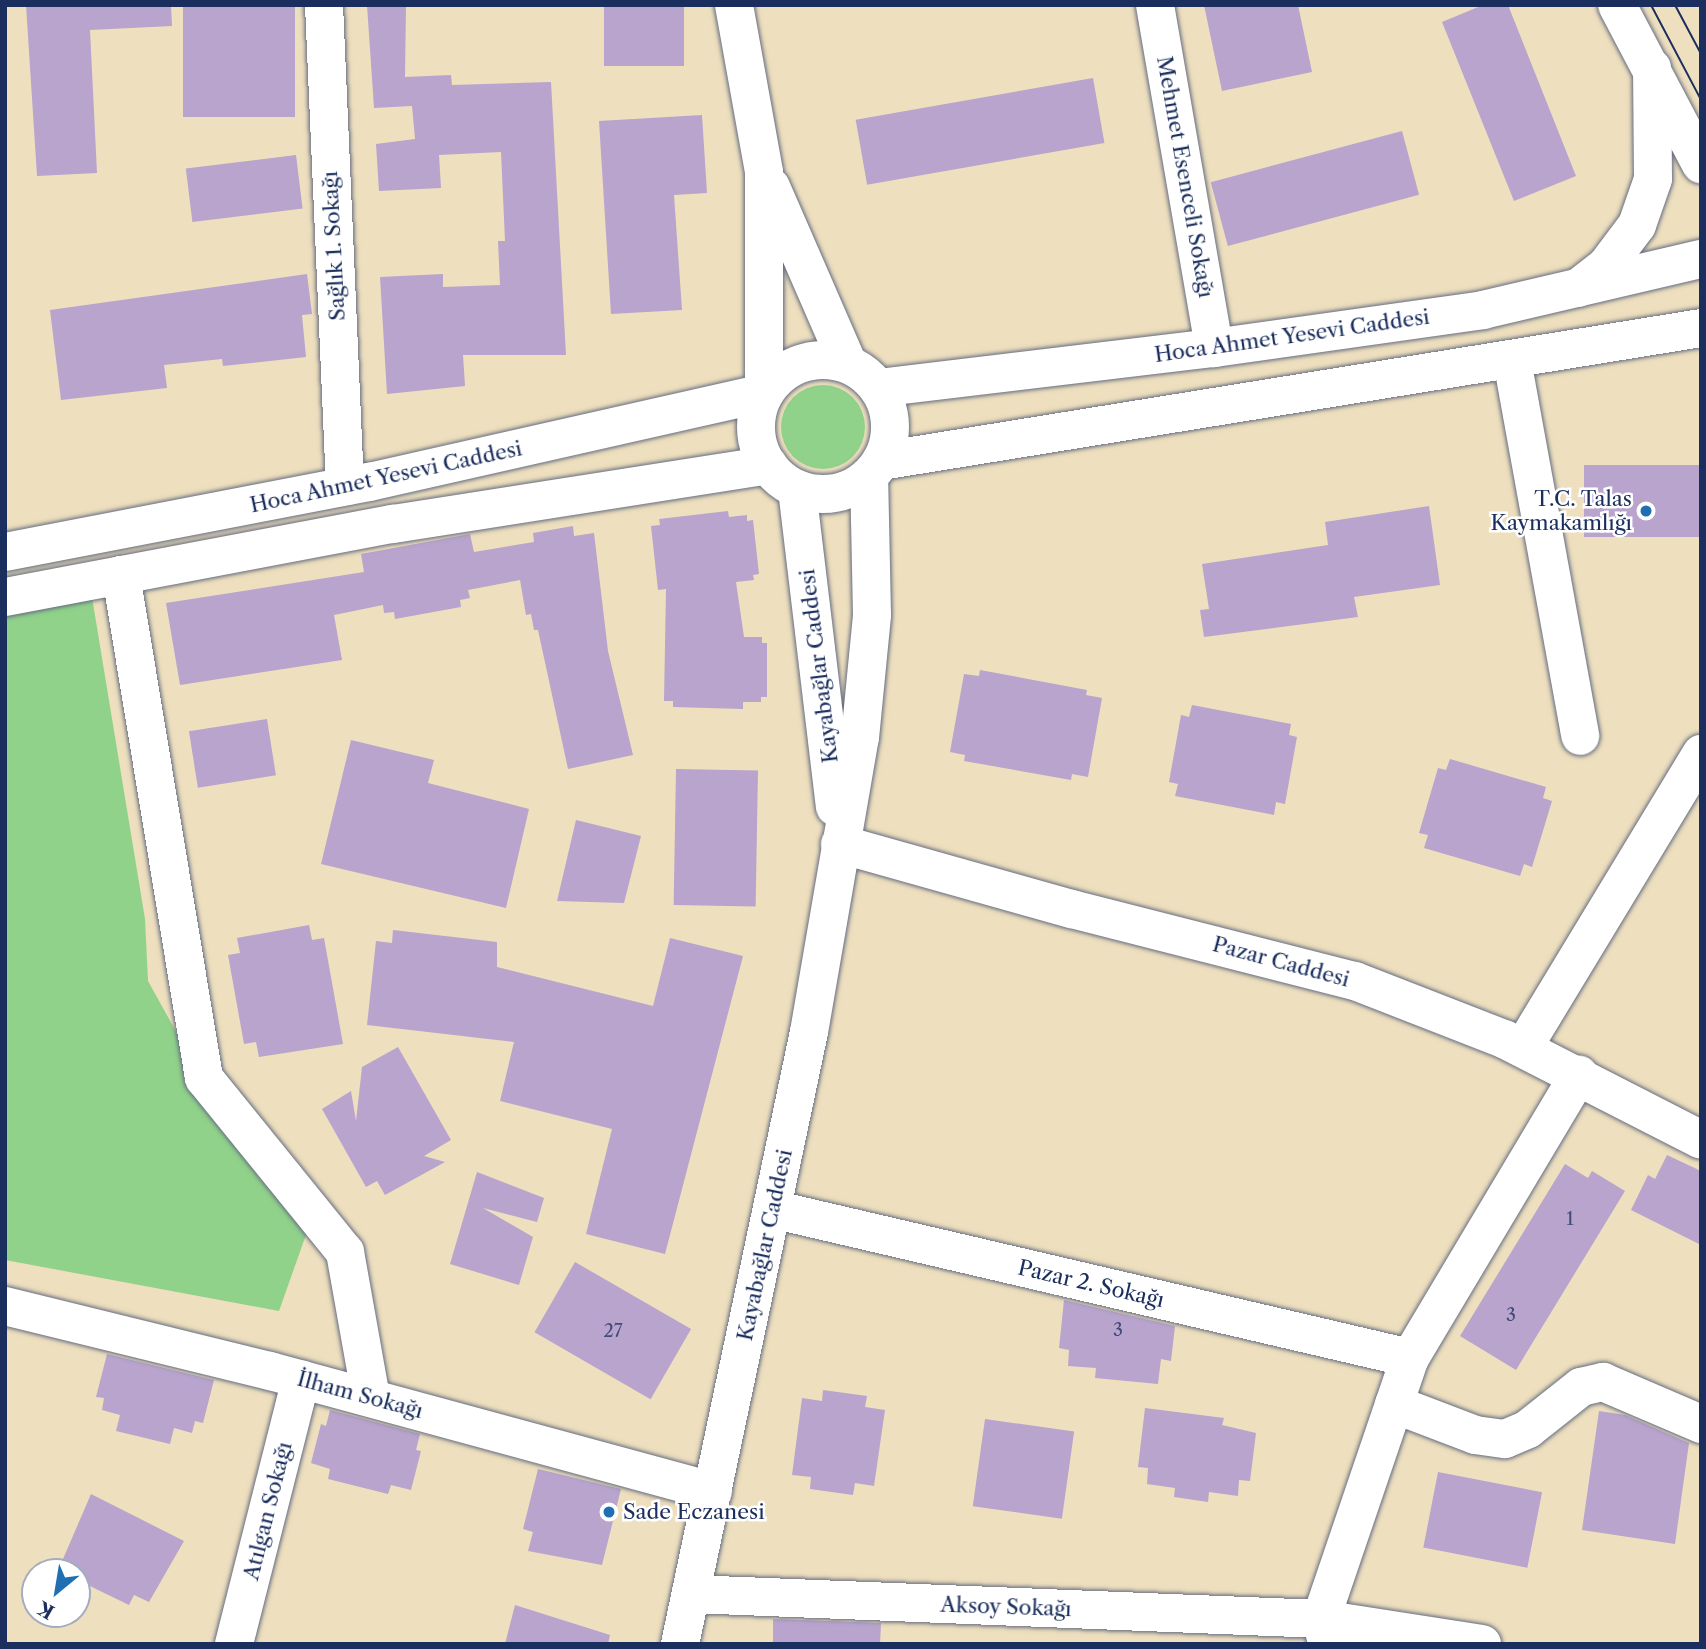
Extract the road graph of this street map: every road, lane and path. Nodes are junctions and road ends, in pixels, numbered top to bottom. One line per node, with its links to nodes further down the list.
1 (324, 5): 20 (street, Sağlık 1. Sokağı)
2 (734, 5): 7 (street)
3 (1156, 5): 13 (street, Mehmet Esenceli Sokağı)
4 (1617, 5): 5 (street)
5 (1652, 68): 6 (street); 9 (street)
6 (1701, 164)
7 (764, 172): 15 (street); 17 (street)
8 (1701, 259): 9 (street, Hoca Ahmet Yesevi Caddesi)
9 (1575, 290): 13 (street, Hoca Ahmet Yesevi Caddesi)
10 (1701, 328): 11 (street)
11 (1595, 346): 12 (street); 14 (street)
12 (1701, 346)
13 (1214, 348): 16 (street, Hoca Ahmet Yesevi Caddesi)
14 (1512, 360): 19 (street); 25 (street)
15 (848, 364): 16 (street); 17 (street)
16 (878, 387): 19 (street)
17 (764, 393): 18 (street); 20 (street, Hoca Ahmet Yesevi Caddesi)
18 (768, 465): 21 (street); 23 (street, Hoca Ahmet Yesevi Caddesi)
19 (875, 468): 21 (street); 27 (street, Kayabağlar Caddesi)
20 (345, 487): 22 (street, Hoca Ahmet Yesevi Caddesi)
21 (797, 489): 27 (street, Kayabağlar Caddesi)
22 (6, 543)
23 (121, 575): 24 (street, Hoca Ahmet Yesevi Caddesi); 35 (street)
24 (5, 597)
25 (1580, 736)
26 (1701, 754): 28 (street)
27 (839, 844): 28 (street, Pazar Caddesi); 31 (street, Kayabağlar Caddesi)
28 (1523, 1048): 29 (street, Pazar Caddesi)
29 (1579, 1074): 30 (street, Pazar Caddesi); 33 (street)
30 (1701, 1140)
31 (772, 1209): 33 (street, Pazar 2. Sokağı); 38 (street, Kayabağlar Caddesi)
32 (5, 1306): 34 (street, İlham Sokağı)
33 (1410, 1358): 36 (street)
34 (301, 1379): 35 (street, İlham Sokağı); 41 (street, Atılgan Sokağı)
35 (371, 1398): 38 (street, İlham Sokağı)
36 (1394, 1404): 37 (street); 40 (street)
37 (1701, 1424)
38 (713, 1491): 39 (street, Kayabağlar Caddesi)
39 (691, 1594): 40 (street, Aksoy Sokağı); 42 (street, Kayabağlar Caddesi)
40 (1324, 1632): 43 (street, Aksoy Sokağı)
41 (234, 1644)
42 (680, 1644)
43 (1482, 1644)

